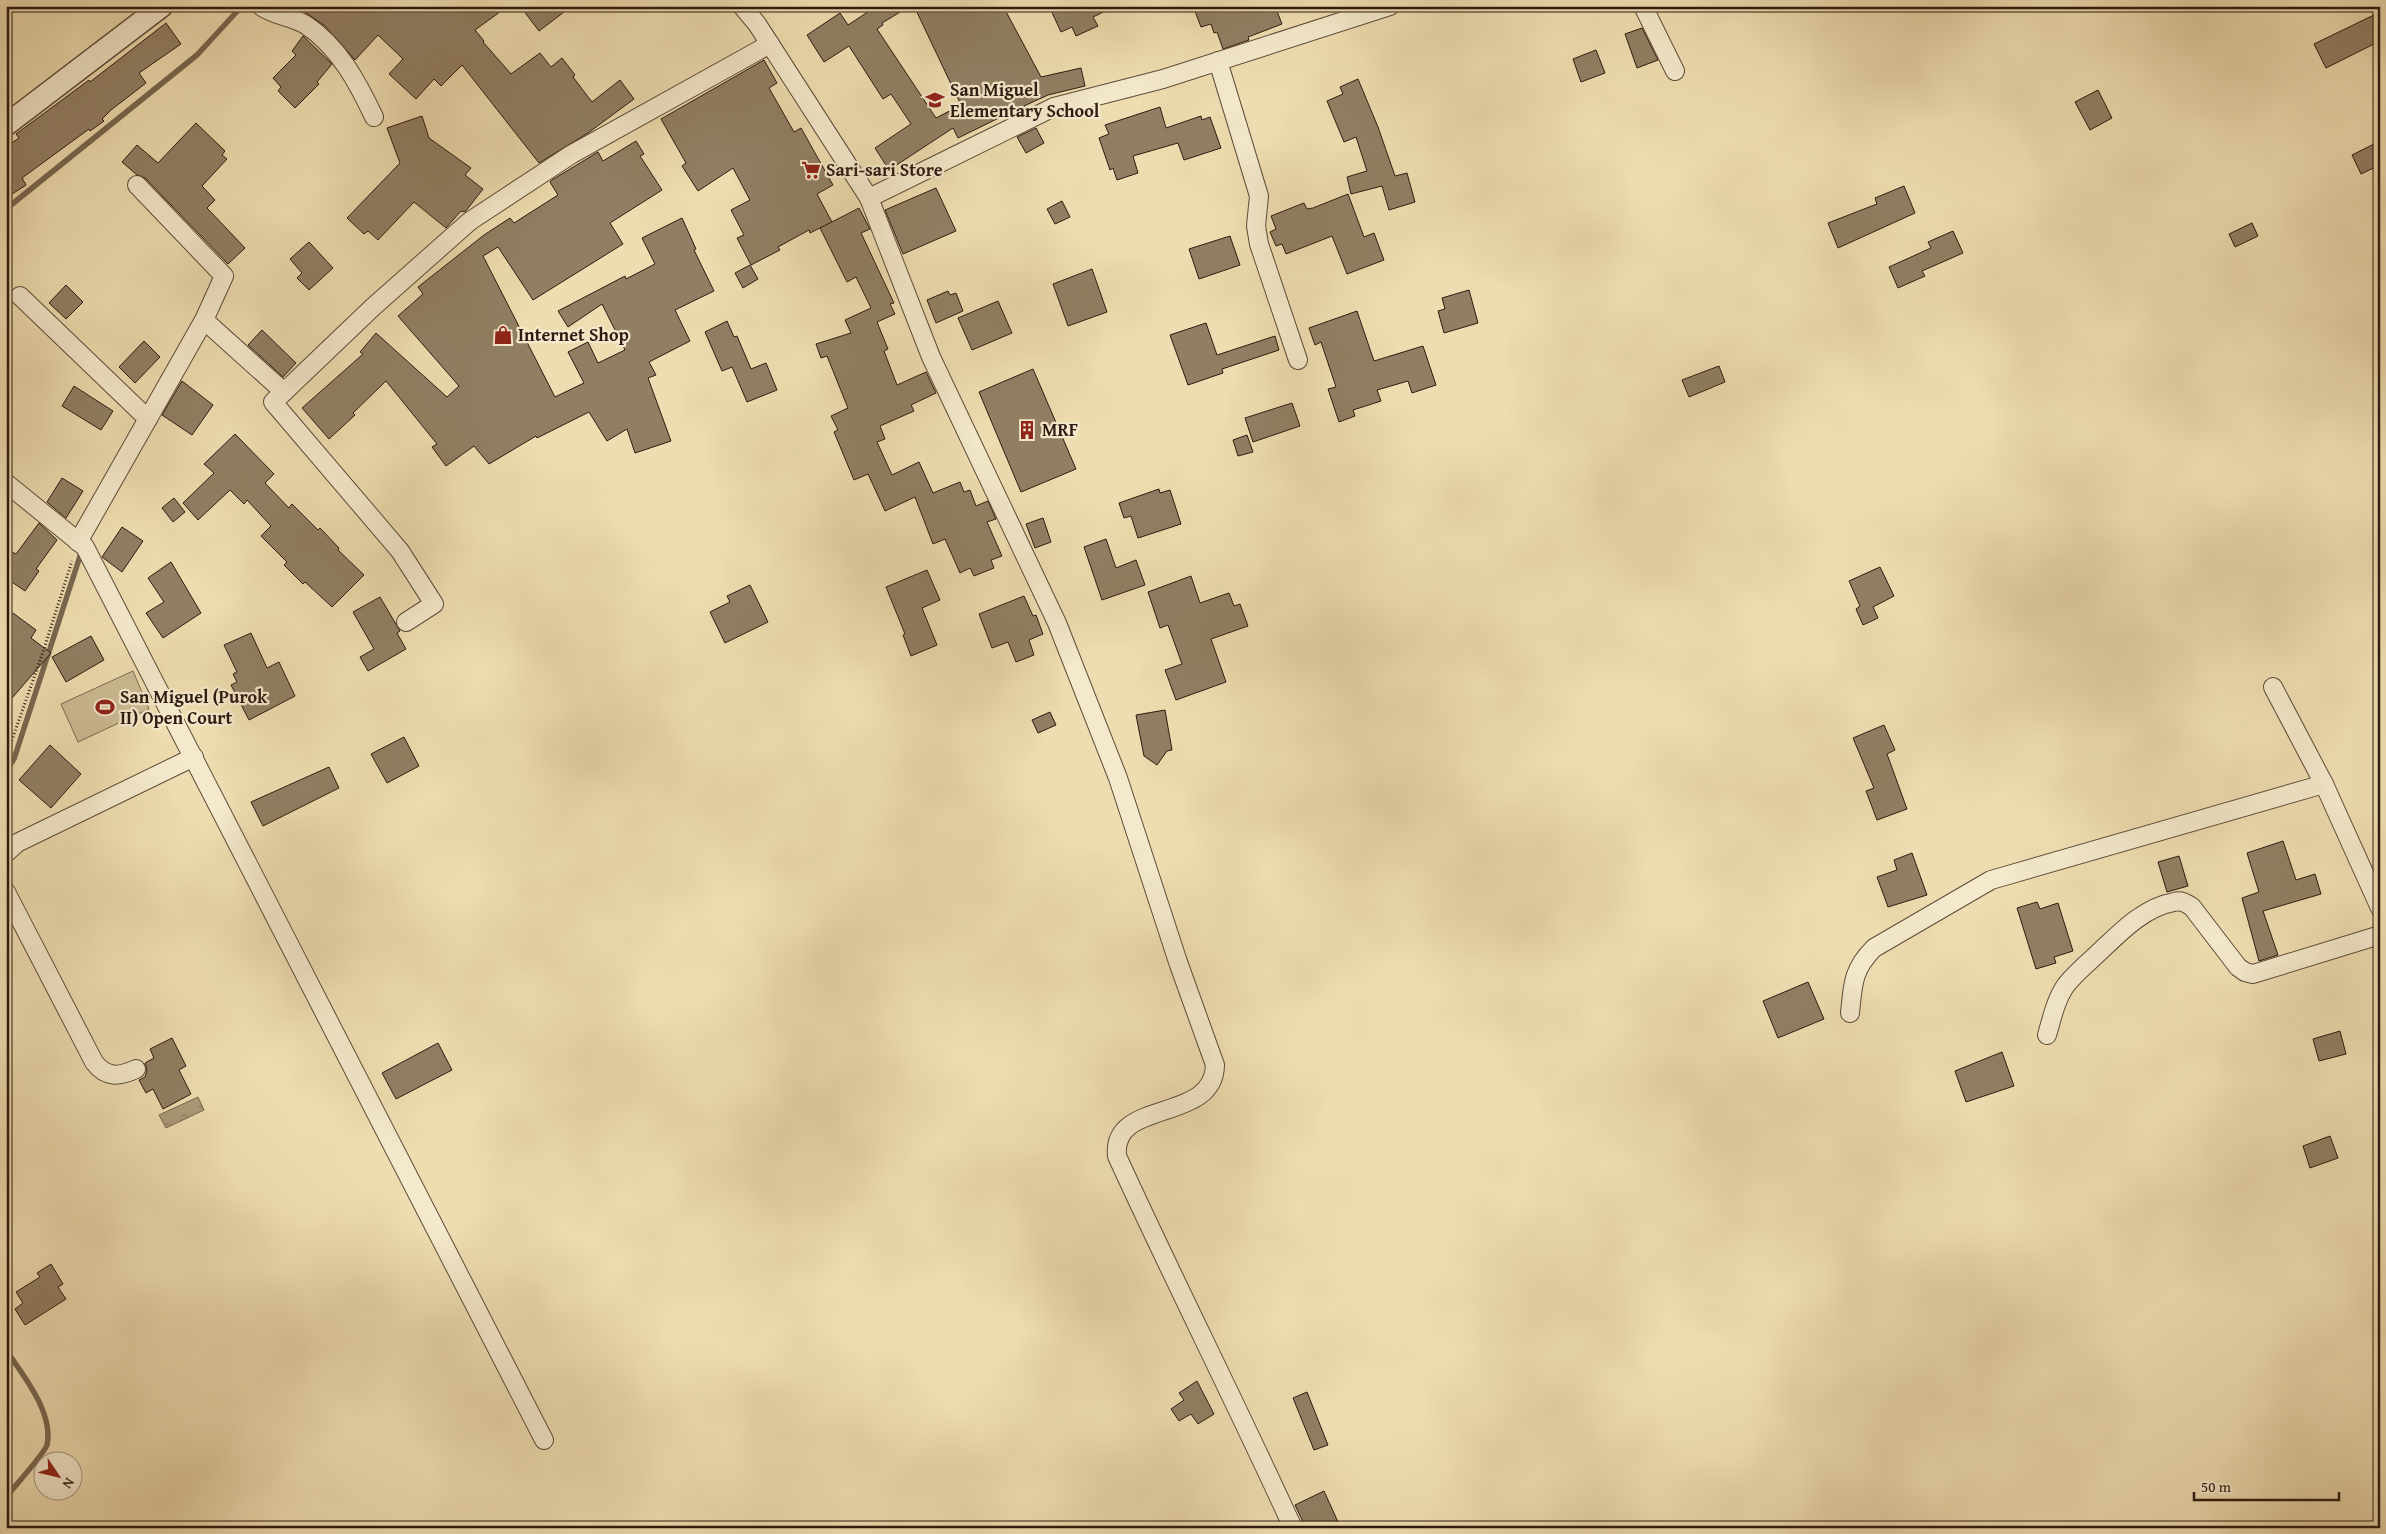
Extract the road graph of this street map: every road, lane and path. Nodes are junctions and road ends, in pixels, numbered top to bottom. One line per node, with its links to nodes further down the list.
1 (162, 6): 10 (street)
2 (742, 6): 6 (street)
3 (1390, 6): 7 (street)
4 (1643, 6): 8 (street)
5 (262, 7): 9 (street)
6 (770, 44): 12 (street); 16 (street)
7 (1218, 61): 12 (street); 15 (street)
8 (1675, 71)
9 (374, 117)
10 (6, 125)
11 (137, 185): 14 (street)
12 (869, 198): 33 (street)
13 (20, 296): 17 (street)
14 (204, 320): 16 (street); 17 (street)
15 (1298, 360)
16 (284, 392): 20 (street)
17 (148, 419): 19 (street)
18 (6, 482): 19 (street)
19 (78, 542): 22 (street); 23 (path)
20 (406, 622)
21 (2273, 687): 24 (street)
22 (194, 757): 25 (street); 32 (street)
23 (6, 758)
24 (2324, 784): 27 (street); 29 (street)
25 (6, 853)
26 (6, 892): 31 (street)
27 (2380, 908)
28 (2380, 934): 30 (street)
29 (1850, 1013)
30 (2047, 1035)
31 (136, 1069)
32 (544, 1440)
33 (1293, 1528)

